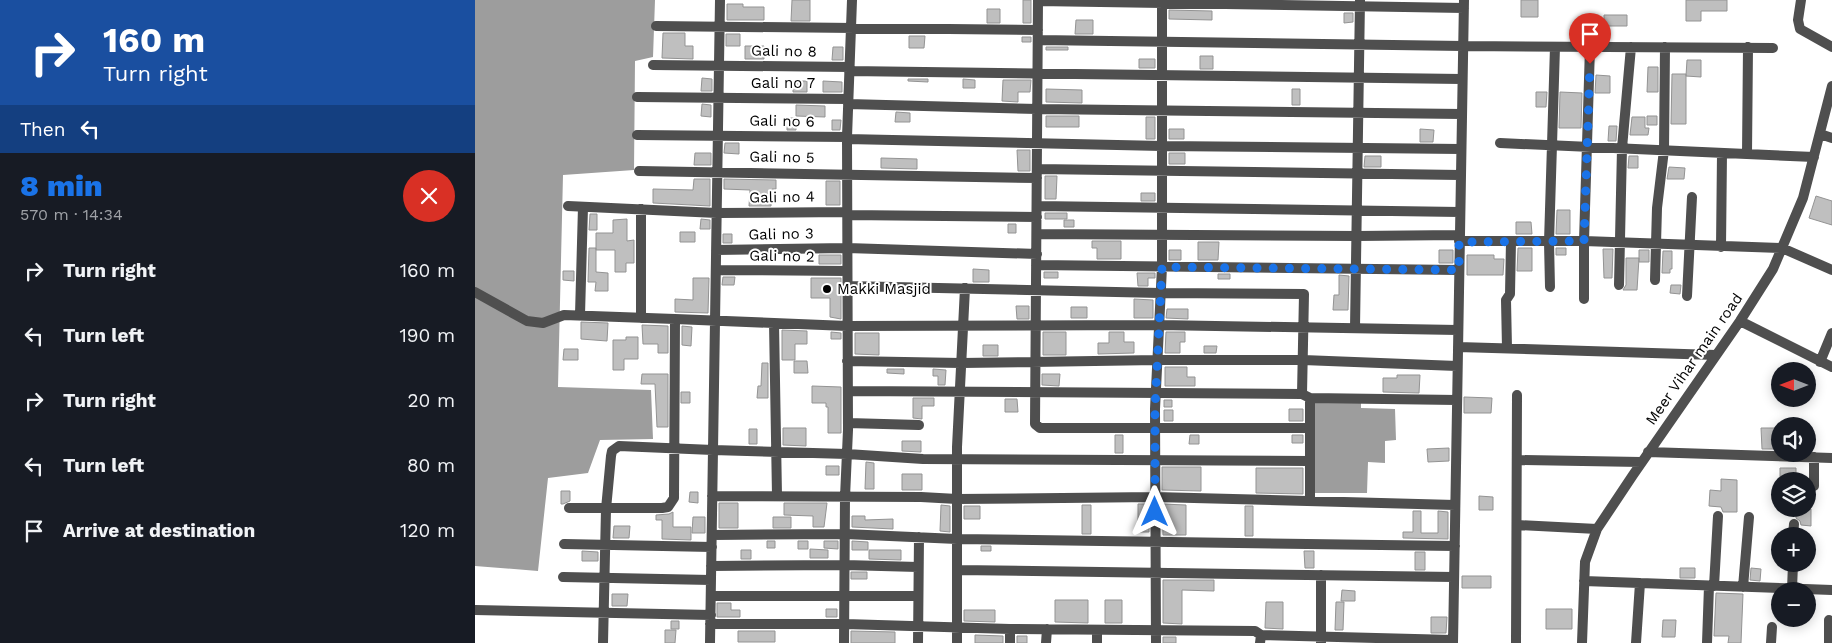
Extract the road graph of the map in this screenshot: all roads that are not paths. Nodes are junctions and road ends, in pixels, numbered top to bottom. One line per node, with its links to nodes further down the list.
1 (720, 0): 9 (street)
2 (852, 0): 10 (street)
3 (1801, 0): 20 (street)
4 (1038, 1): 5 (street); 11 (street)
5 (1162, 2): 6 (street); 12 (street)
6 (1360, 3): 7 (street); 13 (street)
7 (1464, 4): 14 (street)
8 (656, 26): 9 (street)
9 (719, 27): 10 (street); 23 (street)
10 (851, 28): 11 (street); 24 (street)
11 (1038, 35): 12 (street); 25 (street)
12 (1162, 41): 13 (street); 26 (street)
13 (1361, 44): 14 (street); 27 (street)
14 (1463, 46): 15 (street); 28 (street)
15 (1555, 47): 16 (street); 45 (street)
16 (1590, 47): 17 (street); 46 (street)
17 (1631, 47): 18 (street); 47 (street)
18 (1665, 47): 19 (street); 50 (street)
19 (1749, 47): 21 (street); 52 (street)
20 (1832, 47)
21 (1773, 48)
22 (653, 65): 23 (street, Gali no 8)
23 (719, 66): 24 (street, Gali no 8); 31 (street)
24 (850, 69): 25 (street, Gali no 8); 32 (street)
25 (1037, 72): 26 (street, Gali no 8); 33 (street)
26 (1162, 76): 27 (street, Gali no 8); 34 (street)
27 (1360, 78): 28 (street, Gali no 8); 35 (street)
28 (1462, 79): 36 (street)
29 (1832, 86): 37 (street, Meer Vihar main road)
30 (637, 97): 31 (street, Gali no 7)
31 (718, 98): 32 (street, Gali no 7); 39 (street)
32 (848, 101): 33 (street, Gali no 7); 40 (street)
33 (1037, 109): 34 (street, Gali no 7); 43 (street)
34 (1162, 110): 35 (street, Gali no 7); 44 (street)
35 (1359, 113): 36 (street, Gali no 7); 48 (street)
36 (1462, 114): 49 (street)
37 (1819, 134): 41 (street); 53 (street, Meer Vihar main road)
38 (637, 135): 39 (street, Gali no 6)
39 (718, 135): 40 (street, Gali no 6); 55 (street)
40 (847, 138): 43 (street, Gali no 6); 57 (street)
41 (1832, 138)
42 (1500, 143): 45 (street)
43 (1037, 144): 44 (street, Gali no 6); 58 (street)
44 (1162, 146): 48 (street, Gali no 6); 56 (street)
45 (1552, 146): 46 (street); 77 (street)
46 (1587, 147): 47 (street); 75 (street)
47 (1622, 148): 50 (street); 78 (street)
48 (1359, 149): 49 (street, Gali no 6); 59 (street)
49 (1461, 149): 60 (street)
50 (1663, 150): 51 (street); 79 (street)
51 (1723, 153): 52 (street); 81 (street)
52 (1747, 154): 53 (street)
53 (1814, 157): 83 (street, Meer Vihar main road)
54 (639, 170): 55 (street, Gali no 5)
55 (717, 171): 57 (street, Gali no 5); 69 (street)
56 (1162, 172): 58 (street, Gali no 5); 59 (street, Gali no 5); 64 (street)
57 (847, 174): 58 (street, Gali no 5); 70 (street)
58 (1037, 174): 67 (street)
59 (1358, 175): 60 (street, Gali no 5); 66 (street)
60 (1460, 175): 68 (street)
61 (1691, 197): 80 (street)
62 (568, 206): 63 (street, Gali no 4)
63 (583, 207): 65 (street, Gali no 4); 102 (street)
64 (1162, 208): 66 (street, Gali no 4); 67 (street, Gali no 4); 72 (street)
65 (641, 209): 69 (street, Gali no 4); 103 (street)
66 (1357, 210): 68 (street, Gali no 4); 73 (street)
67 (1037, 211): 70 (street, Gali no 4); 71 (street)
68 (1460, 212): 74 (street)
69 (717, 213): 70 (street, Gali no 4); 84 (street)
70 (847, 214): 82 (street)
71 (1037, 234): 72 (street); 85 (street)
72 (1162, 234): 73 (street); 86 (street)
73 (1357, 236): 74 (street); 87 (street)
74 (1459, 238): 76 (street); 89 (street)
75 (1584, 241): 77 (street); 78 (street); 101 (street)
76 (1511, 242): 77 (street); 117 (street)
77 (1549, 242): 95 (street)
78 (1619, 242): 79 (street); 93 (street)
79 (1656, 243): 80 (street); 92 (street)
80 (1690, 245): 81 (street); 100 (street)
81 (1721, 247): 83 (street)
82 (847, 248): 84 (street, Gali no 3); 85 (street, Gali no 3); 91 (street)
83 (1782, 248): 90 (street); 106 (street, Meer Vihar main road)
84 (716, 250): 88 (street)
85 (1036, 259): 86 (street, Gali no 3); 97 (street)
86 (1162, 267): 87 (street, Gali no 3); 99 (street)
87 (1356, 268): 89 (street, Gali no 3); 113 (street)
88 (716, 270): 91 (street, Gali no 2); 105 (street)
89 (1459, 270): 114 (street)
90 (1832, 270)
91 (847, 272): 94 (street)
92 (1655, 280)
93 (1619, 285)
94 (847, 286): 96 (street); 111 (street)
95 (1550, 287)
96 (965, 288): 97 (street); 108 (street)
97 (1036, 290): 99 (street); 109 (street)
98 (475, 292): 102 (street)
99 (1161, 293): 110 (street); 112 (street)
100 (1687, 296)
101 (1584, 299)
102 (580, 315): 103 (street)
103 (641, 318): 104 (street)
104 (675, 319): 105 (street); 138 (street)
105 (715, 320): 107 (street); 139 (street)
106 (1740, 321): 118 (street, Meer Vihar main road); 123 (street)
107 (775, 323): 111 (street); 140 (street)
108 (963, 325): 109 (street); 111 (street); 124 (street)
109 (1035, 325): 110 (street); 122 (street)
110 (1159, 325): 112 (street); 119 (street)
111 (847, 326): 121 (street)
112 (1304, 327): 113 (street); 120 (street)
113 (1355, 328): 114 (street)
114 (1458, 330): 116 (street)
115 (1832, 333): 123 (street)
116 (1458, 347): 117 (street); 125 (street)
117 (1507, 348): 118 (street)
118 (1716, 355): 141 (street, Meer Vihar main road)
119 (1157, 360): 120 (street); 122 (street); 130 (street)
120 (1303, 360): 125 (street); 132 (street)
121 (847, 361): 124 (street); 127 (street)
122 (1034, 362): 124 (street); 129 (street)
123 (1820, 362): 126 (street)
124 (961, 363): 128 (street)
125 (1457, 366): 133 (street)
126 (1832, 367)
127 (848, 391): 128 (street); 134 (street)
128 (959, 393): 129 (street); 146 (street)
129 (1034, 393): 130 (street); 136 (street)
130 (1156, 393): 132 (street); 136 (street)
131 (1517, 395): 147 (street)
132 (1306, 396): 133 (street); 137 (street)
133 (1457, 400): 157 (street)
134 (848, 423): 135 (street); 142 (street)
135 (919, 425)
136 (1155, 427): 137 (street); 148 (street)
137 (1309, 428): 149 (street)
138 (675, 448): 139 (street); 159 (street); 159 (street)
139 (713, 450): 140 (street); 151 (street)
140 (777, 452): 142 (street); 152 (street)
141 (1648, 452): 143 (street); 150 (street, Meer Vihar main road)
142 (847, 454): 146 (street); 153 (street)
143 (1771, 456)
144 (1816, 457): 145 (street)
145 (1832, 458)
146 (957, 459): 148 (street); 155 (street)
147 (1517, 460): 150 (street); 162 (street)
148 (1155, 461): 149 (street); 154 (street)
149 (1309, 461): 156 (street)
150 (1641, 462): 163 (street, Meer Vihar main road)
151 (712, 496): 152 (street); 165 (street)
152 (777, 496): 153 (street)
153 (845, 497): 155 (street); 164 (street)
154 (1155, 497): 155 (street); 156 (street); 168 (street)
155 (957, 499): 167 (street)
156 (1310, 500): 157 (street)
157 (1455, 505): 171 (street)
158 (569, 508): 159 (street)
159 (606, 509): 170 (street)
160 (1718, 516): 185 (street)
161 (1749, 517): 186 (street)
162 (1517, 524): 163 (street); 217 (street)
163 (1597, 529): 183 (street, Meer Vihar main road)
164 (845, 534): 165 (street); 166 (street); 173 (street)
165 (712, 535): 172 (street)
166 (919, 537): 167 (street); 175 (street)
167 (957, 539): 168 (street); 176 (street)
168 (1155, 542): 171 (street); 177 (street)
169 (564, 544): 170 (street)
170 (605, 544): 172 (street); 180 (street)
171 (1455, 546): 181 (street)
172 (712, 547): 174 (street)
173 (845, 565): 174 (street); 175 (street); 190 (street)
174 (711, 566): 182 (street)
175 (918, 568): 192 (street)
176 (957, 570): 177 (street); 199 (street)
177 (1155, 572): 178 (street); 204 (street)
178 (1321, 575): 181 (street); 206 (street)
179 (563, 577): 180 (street)
180 (604, 577): 182 (street); 194 (street)
181 (1454, 577): 207 (street)
182 (711, 580): 191 (street)
183 (1583, 581): 184 (street); 218 (street, Meer Vihar main road)
184 (1640, 584): 185 (street); 219 (street)
185 (1711, 586): 186 (street); 220 (street)
186 (1743, 587): 187 (street)
187 (1771, 588)
188 (1816, 590): 189 (street)
189 (1832, 590)
190 (844, 595): 191 (street); 192 (street); 197 (street)
191 (711, 596): 195 (street)
192 (918, 596): 198 (street)
193 (475, 610): 194 (street)
194 (603, 612): 195 (street); 208 (street)
195 (711, 620): 197 (street); 209 (street)
196 (1829, 620): 222 (street)
197 (845, 624): 198 (street); 210 (street)
198 (917, 626): 199 (street); 211 (street)
199 (957, 627): 201 (street); 212 (street)
200 (1772, 627): 221 (street)
201 (1011, 629): 202 (street); 213 (street)
202 (1047, 629): 203 (street); 214 (street)
203 (1097, 630): 204 (street); 215 (street)
204 (1156, 630): 205 (street); 216 (street)
205 (1261, 639): 206 (street)
206 (1321, 640): 207 (street)
207 (1453, 641)
208 (603, 643)
209 (710, 643)
210 (844, 643)
211 (918, 643)
212 (957, 643)
213 (1010, 643)
214 (1046, 643)
215 (1097, 643)
216 (1156, 643)
217 (1516, 643)
218 (1582, 643)
219 (1636, 643)
220 (1707, 643)
221 (1771, 643)
222 (1829, 643)

